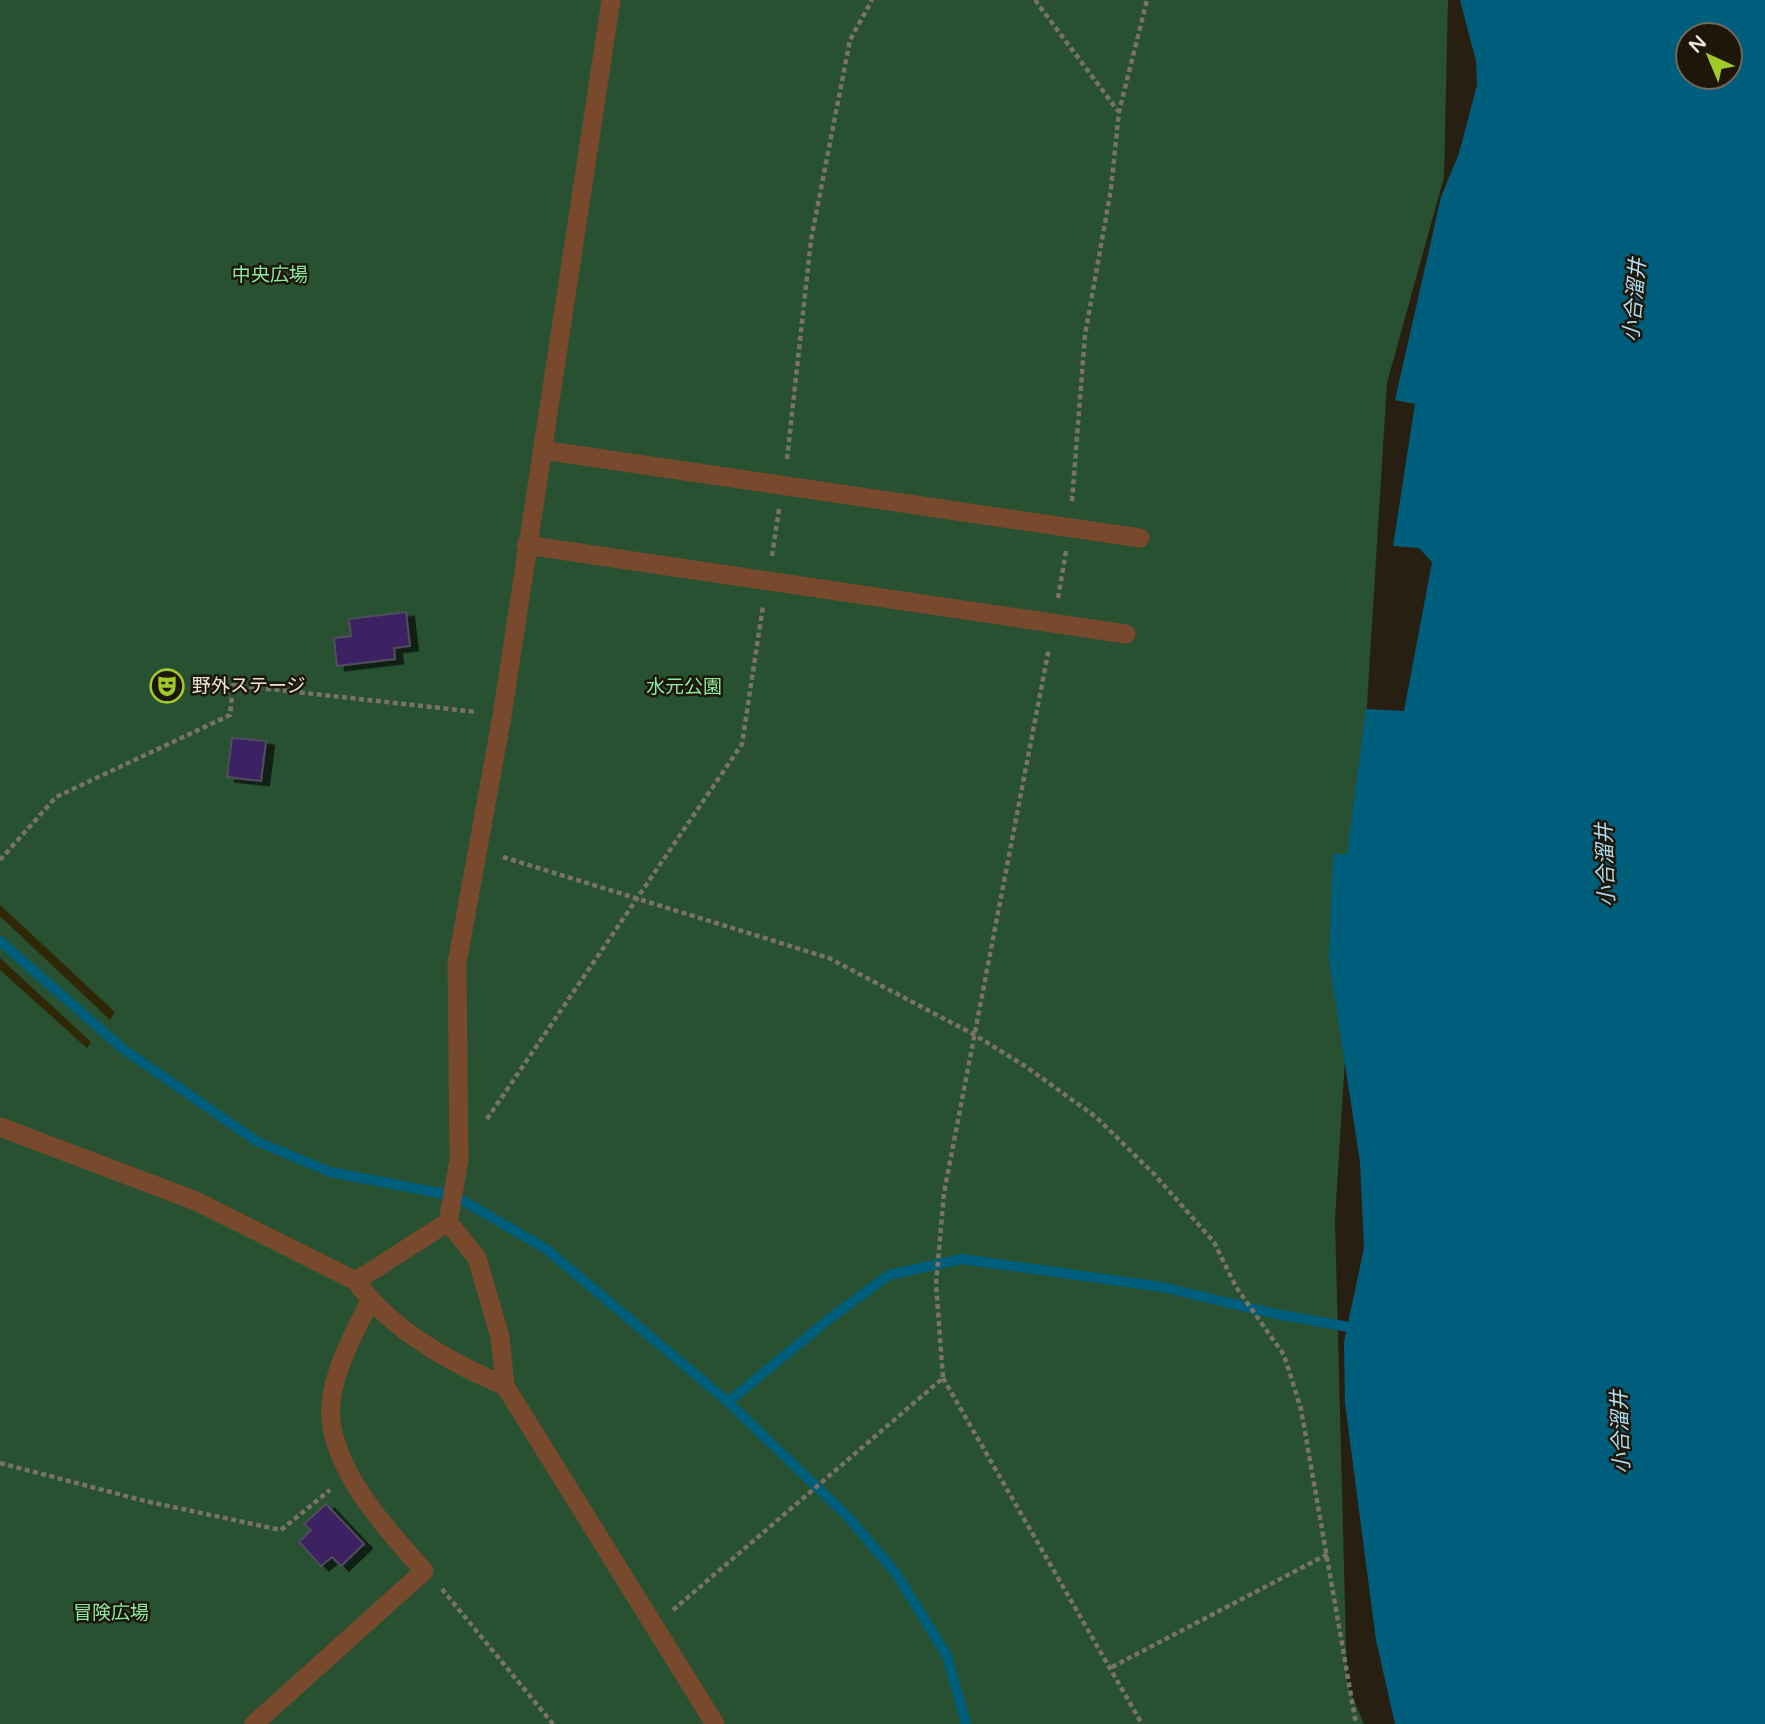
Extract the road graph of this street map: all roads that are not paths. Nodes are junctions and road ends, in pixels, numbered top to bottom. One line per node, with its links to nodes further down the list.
1 (611, 0): 2 (street)
2 (542, 450): 3 (street); 4 (street)
3 (1140, 538)
4 (526, 545): 5 (street); 7 (street)
5 (1126, 634)
6 (0, 1127): 8 (street)
7 (449, 1217): 8 (street); 10 (street)
8 (356, 1281): 9 (street)
9 (370, 1301): 10 (street); 11 (street)
10 (505, 1386): 12 (street)
11 (254, 1724)
12 (715, 1724)

